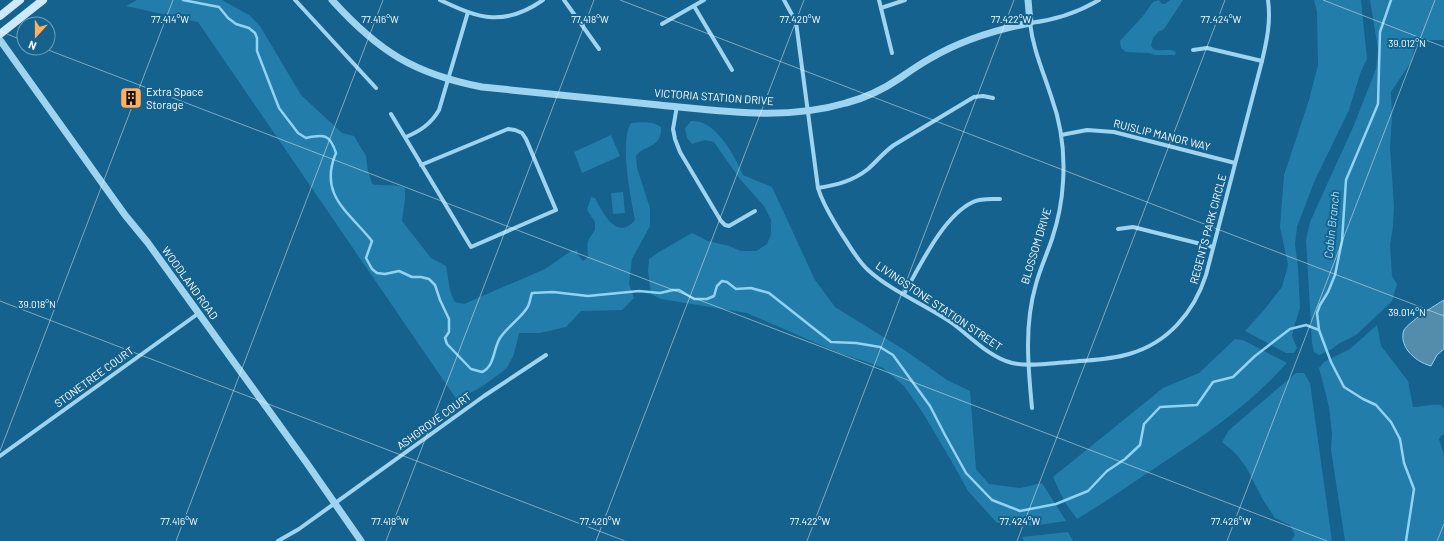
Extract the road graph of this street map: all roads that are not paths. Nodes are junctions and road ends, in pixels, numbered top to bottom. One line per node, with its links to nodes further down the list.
1 (20, 0): 18 (main road)
2 (43, 0): 21 (main road)
3 (295, 0): 29 (street)
4 (332, 0): 28 (street, VICTORIA STATION DRIVE)
5 (440, 0): 17 (street)
6 (543, 0): 17 (street)
7 (564, 0): 23 (street)
8 (704, 0): 15 (street)
9 (784, 0): 32 (street, LIVINGSTONE STATION STREET)
10 (879, 0): 16 (street)
11 (905, 0): 16 (street)
12 (1028, 0): 19 (street, BLOSSOM DRIVE)
13 (1098, 0): 19 (street, VICTORIA STATION DRIVE)
14 (1268, 0): 26 (street, REGENTS PARK CIRCLE)
15 (694, 6): 20 (street); 27 (street)
16 (881, 8): 25 (street)
17 (468, 12): 28 (street)
18 (0, 16)
19 (1030, 23): 32 (street, VICTORIA STATION DRIVE); 34 (street, BLOSSOM DRIVE)
20 (662, 24)
21 (0, 34)
22 (0, 40): 44 (street, WOODLAND ROAD)
23 (599, 49)
24 (1193, 50): 26 (street)
25 (892, 53)
26 (1262, 61): 36 (street, REGENTS PARK CIRCLE)
27 (732, 70)
28 (448, 80): 31 (street, VICTORIA STATION DRIVE); 35 (street)
29 (376, 88)
30 (993, 98): 38 (street)
31 (676, 106): 32 (street, VICTORIA STATION DRIVE); 40 (street)
32 (808, 112): 38 (street, LIVINGSTONE STATION STREET)
33 (391, 114): 35 (street)
34 (1061, 135): 36 (street, RUISLIP MANOR WAY); 46 (street, BLOSSOM DRIVE)
35 (406, 137): 37 (street)
36 (1235, 163): 42 (street, REGENTS PARK CIRCLE)
37 (421, 165): 37 (street)
38 (818, 188): 43 (street, LIVINGSTONE STATION STREET)
39 (1000, 199): 43 (street)
40 (755, 211)
41 (1118, 229): 42 (street)
42 (1213, 246): 46 (street, REGENTS PARK CIRCLE)
43 (904, 294): 46 (street, LIVINGSTONE STATION STREET)
44 (199, 314): 48 (street, STONETREE COURT); 49 (street, WOODLAND ROAD)
45 (546, 355): 49 (street, ASHGROVE COURT)
46 (1028, 365): 47 (street, BLOSSOM DRIVE)
47 (1032, 408)
48 (0, 456)
49 (334, 503): 50 (street, ASHGROVE COURT); 51 (street, WOODLAND ROAD)
50 (278, 541)
51 (361, 541)

